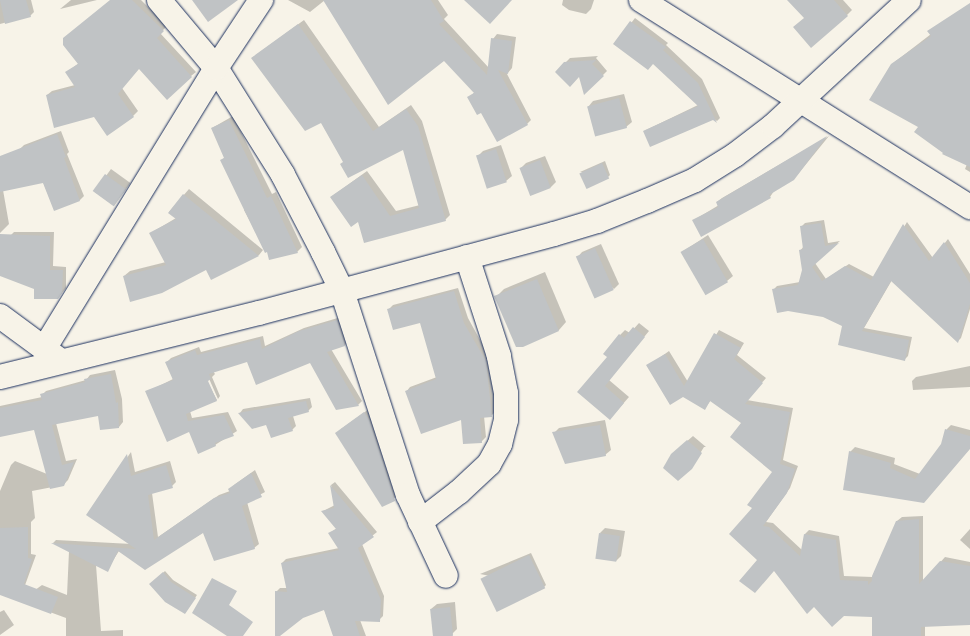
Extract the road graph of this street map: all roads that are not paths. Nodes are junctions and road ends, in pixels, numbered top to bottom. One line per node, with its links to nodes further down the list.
1 (160, 0): 5 (street)
2 (261, 0): 5 (street)
3 (641, 0): 6 (street)
4 (909, 0): 6 (street)
5 (216, 68): 9 (street); 11 (street)
6 (803, 100): 7 (street); 8 (street)
7 (970, 207)
8 (467, 257): 9 (street); 13 (street)
9 (342, 291): 11 (street); 13 (street)
10 (0, 316): 11 (street)
11 (53, 355): 12 (street)
12 (0, 376)
13 (420, 522): 14 (street)
14 (446, 576)

